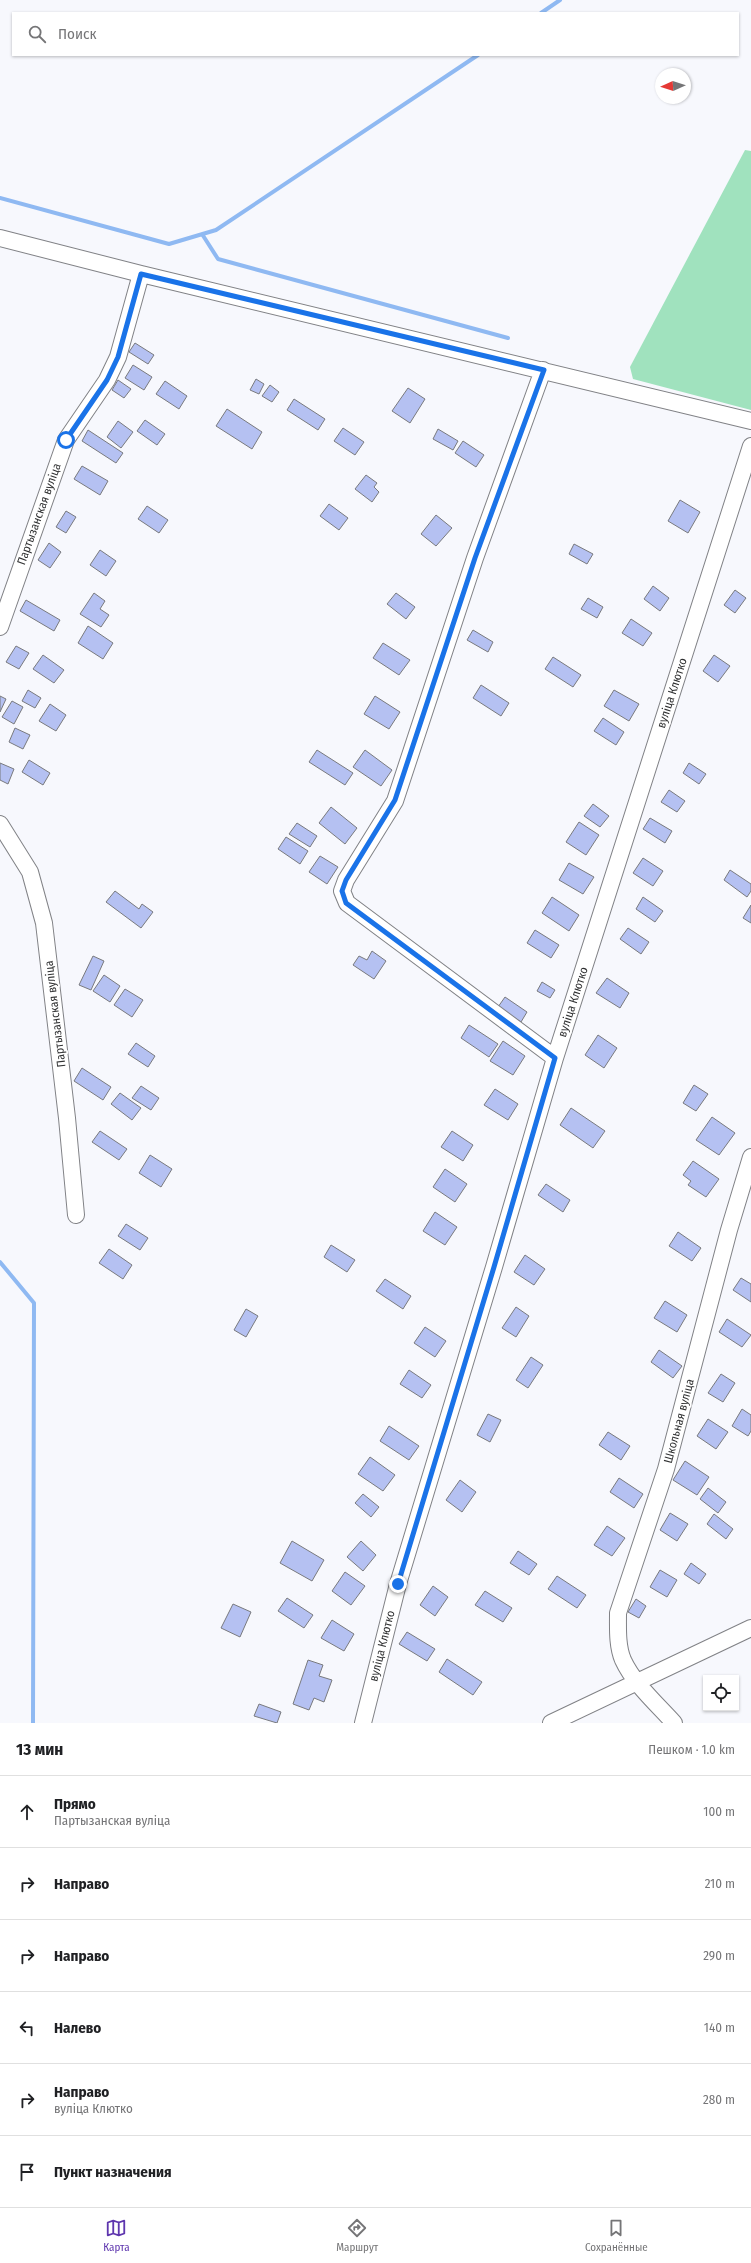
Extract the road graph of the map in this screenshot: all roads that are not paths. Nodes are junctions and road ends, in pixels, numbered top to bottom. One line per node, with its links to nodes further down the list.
1 (0, 238): 2 (street)
2 (141, 274): 3 (street); 6 (street, Партызанская вуліца)
3 (544, 370): 4 (street); 8 (street)
4 (751, 421)
5 (751, 446): 8 (street, вуліца Клютко)
6 (0, 627)
7 (0, 824): 10 (street, Партызанская вуліца)
8 (555, 1058): 13 (street, вуліца Клютко)
9 (751, 1157): 12 (street, Школьная вуліца)
10 (76, 1215)
11 (751, 1628): 12 (street)
12 (636, 1682): 14 (street); 15 (street, Школьная вуліца)
13 (363, 1723)
14 (551, 1723)
15 (674, 1723)

